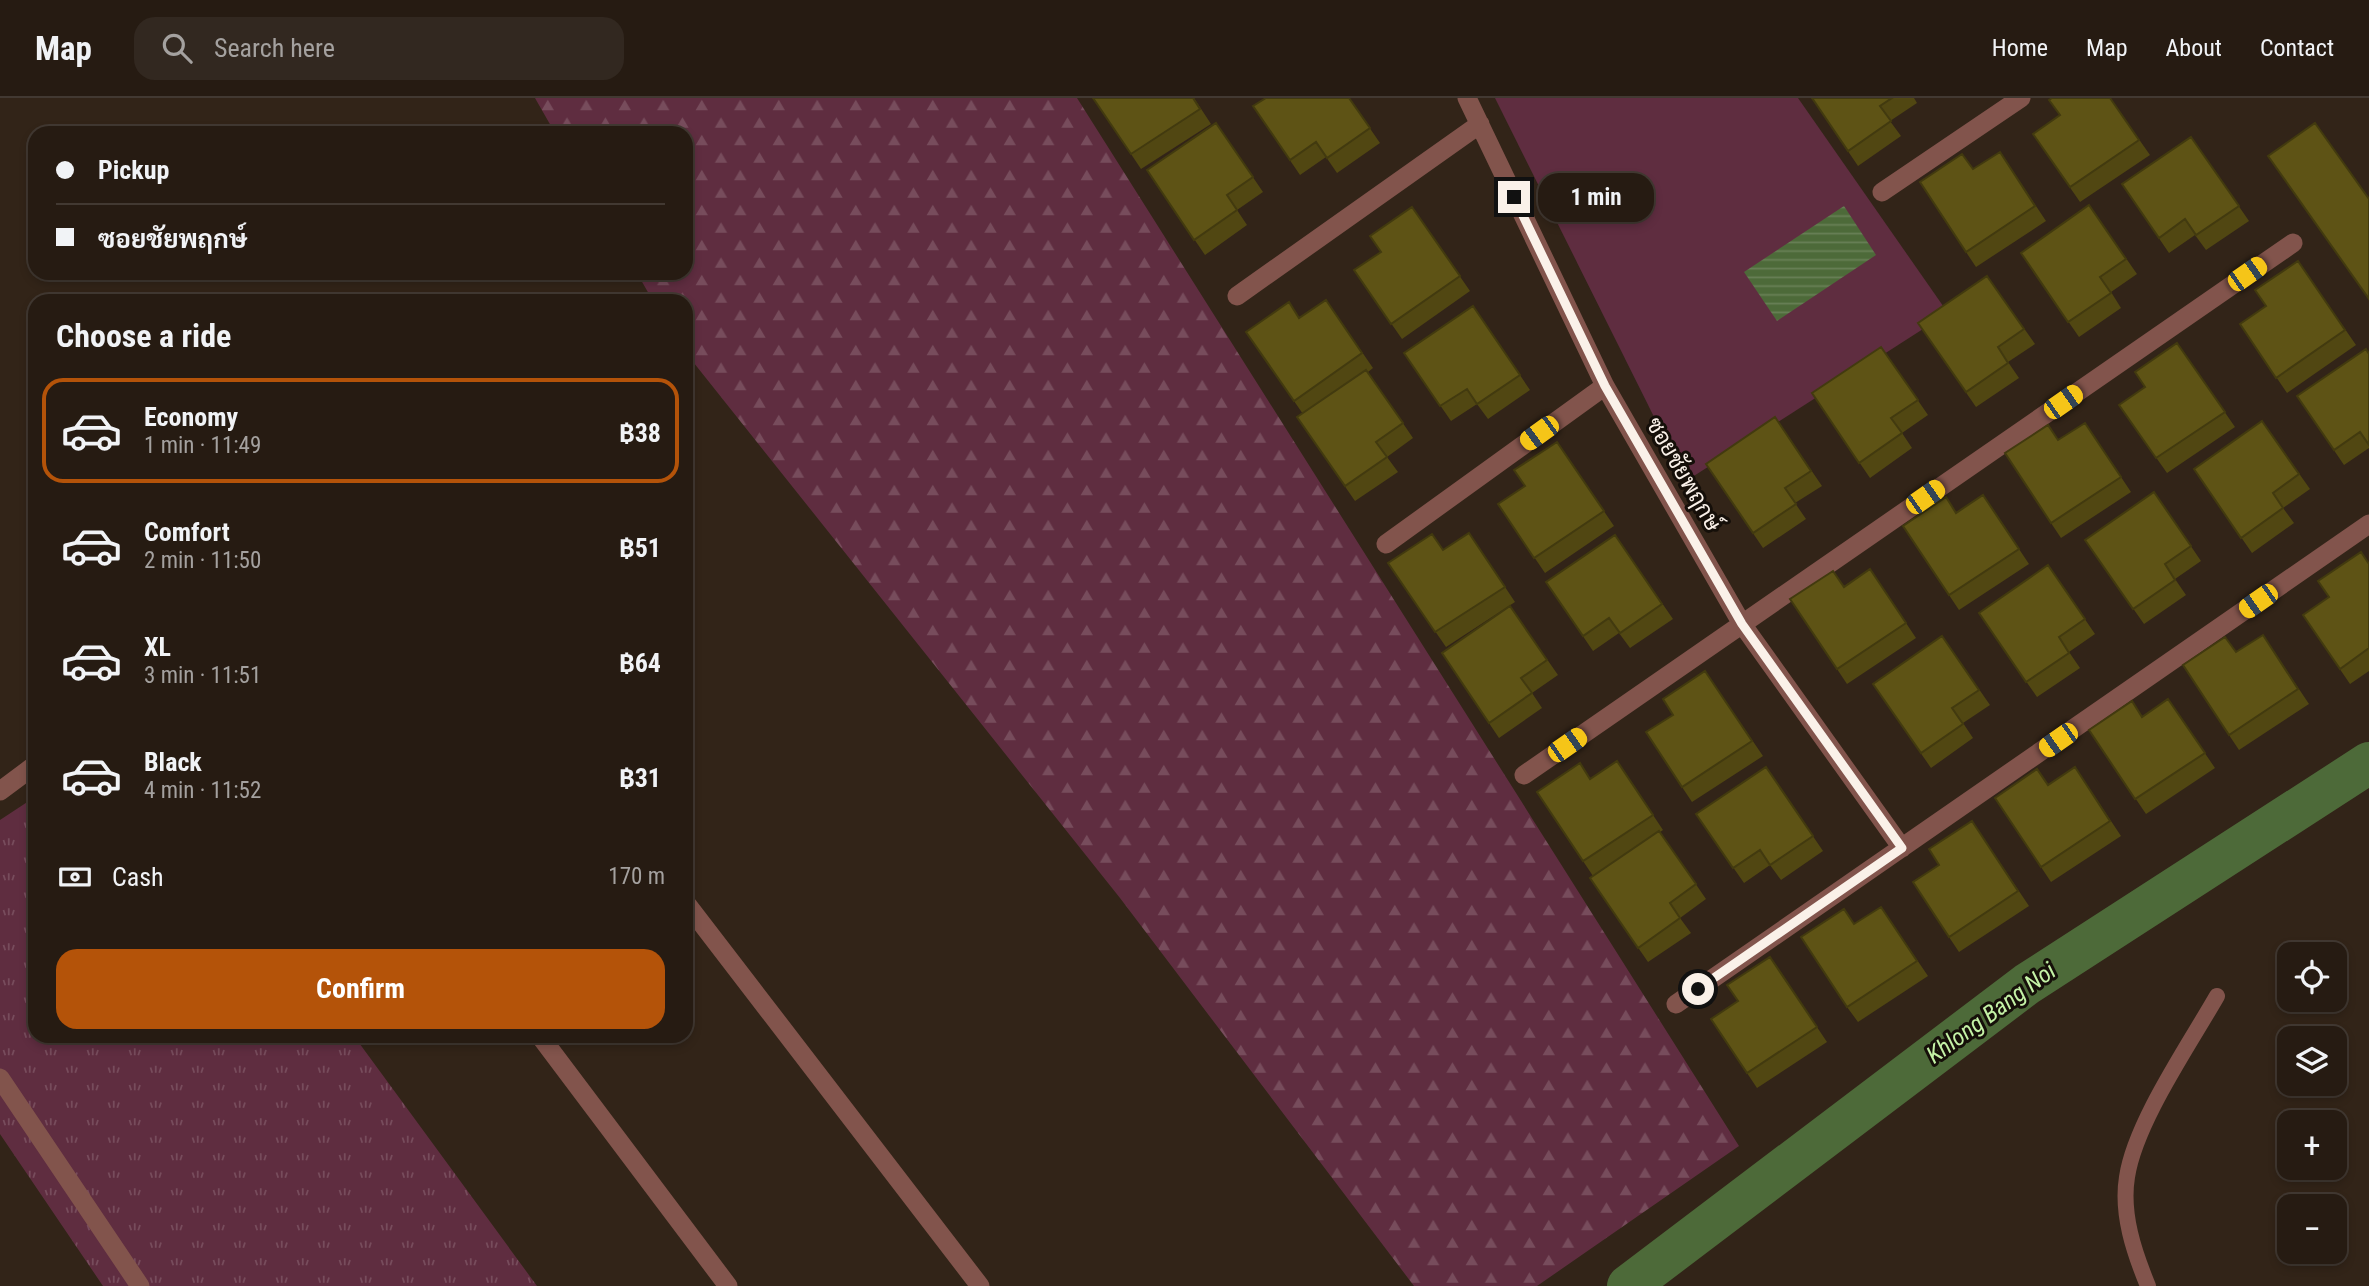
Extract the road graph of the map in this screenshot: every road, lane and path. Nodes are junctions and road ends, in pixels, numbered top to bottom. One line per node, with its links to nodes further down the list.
1 (1467, 98): 4 (street, ซอยชัยพฤกษ์)
2 (2021, 98): 3 (street)
3 (1997, 105): 5 (street)
4 (1480, 124): 7 (street); 8 (street, ซอยชัยพฤกษ์)
5 (1882, 192)
6 (2293, 243): 11 (street)
7 (1237, 296)
8 (1605, 386): 10 (street); 11 (street, ซอยชัยพฤกษ์)
9 (2369, 524): 15 (street)
10 (1386, 544)
11 (1742, 624): 13 (street); 15 (street, ซอยชัยพฤกษ์)
12 (28, 770): 14 (street)
13 (1524, 775)
14 (0, 790)
15 (1902, 848): 18 (street)
16 (693, 912): 23 (street)
17 (2217, 996): 24 (lane)
18 (1676, 1004)
19 (545, 1043): 22 (street)
20 (0, 1078): 21 (street)
21 (140, 1286)
22 (728, 1286)
23 (980, 1286)
24 (2148, 1286)

